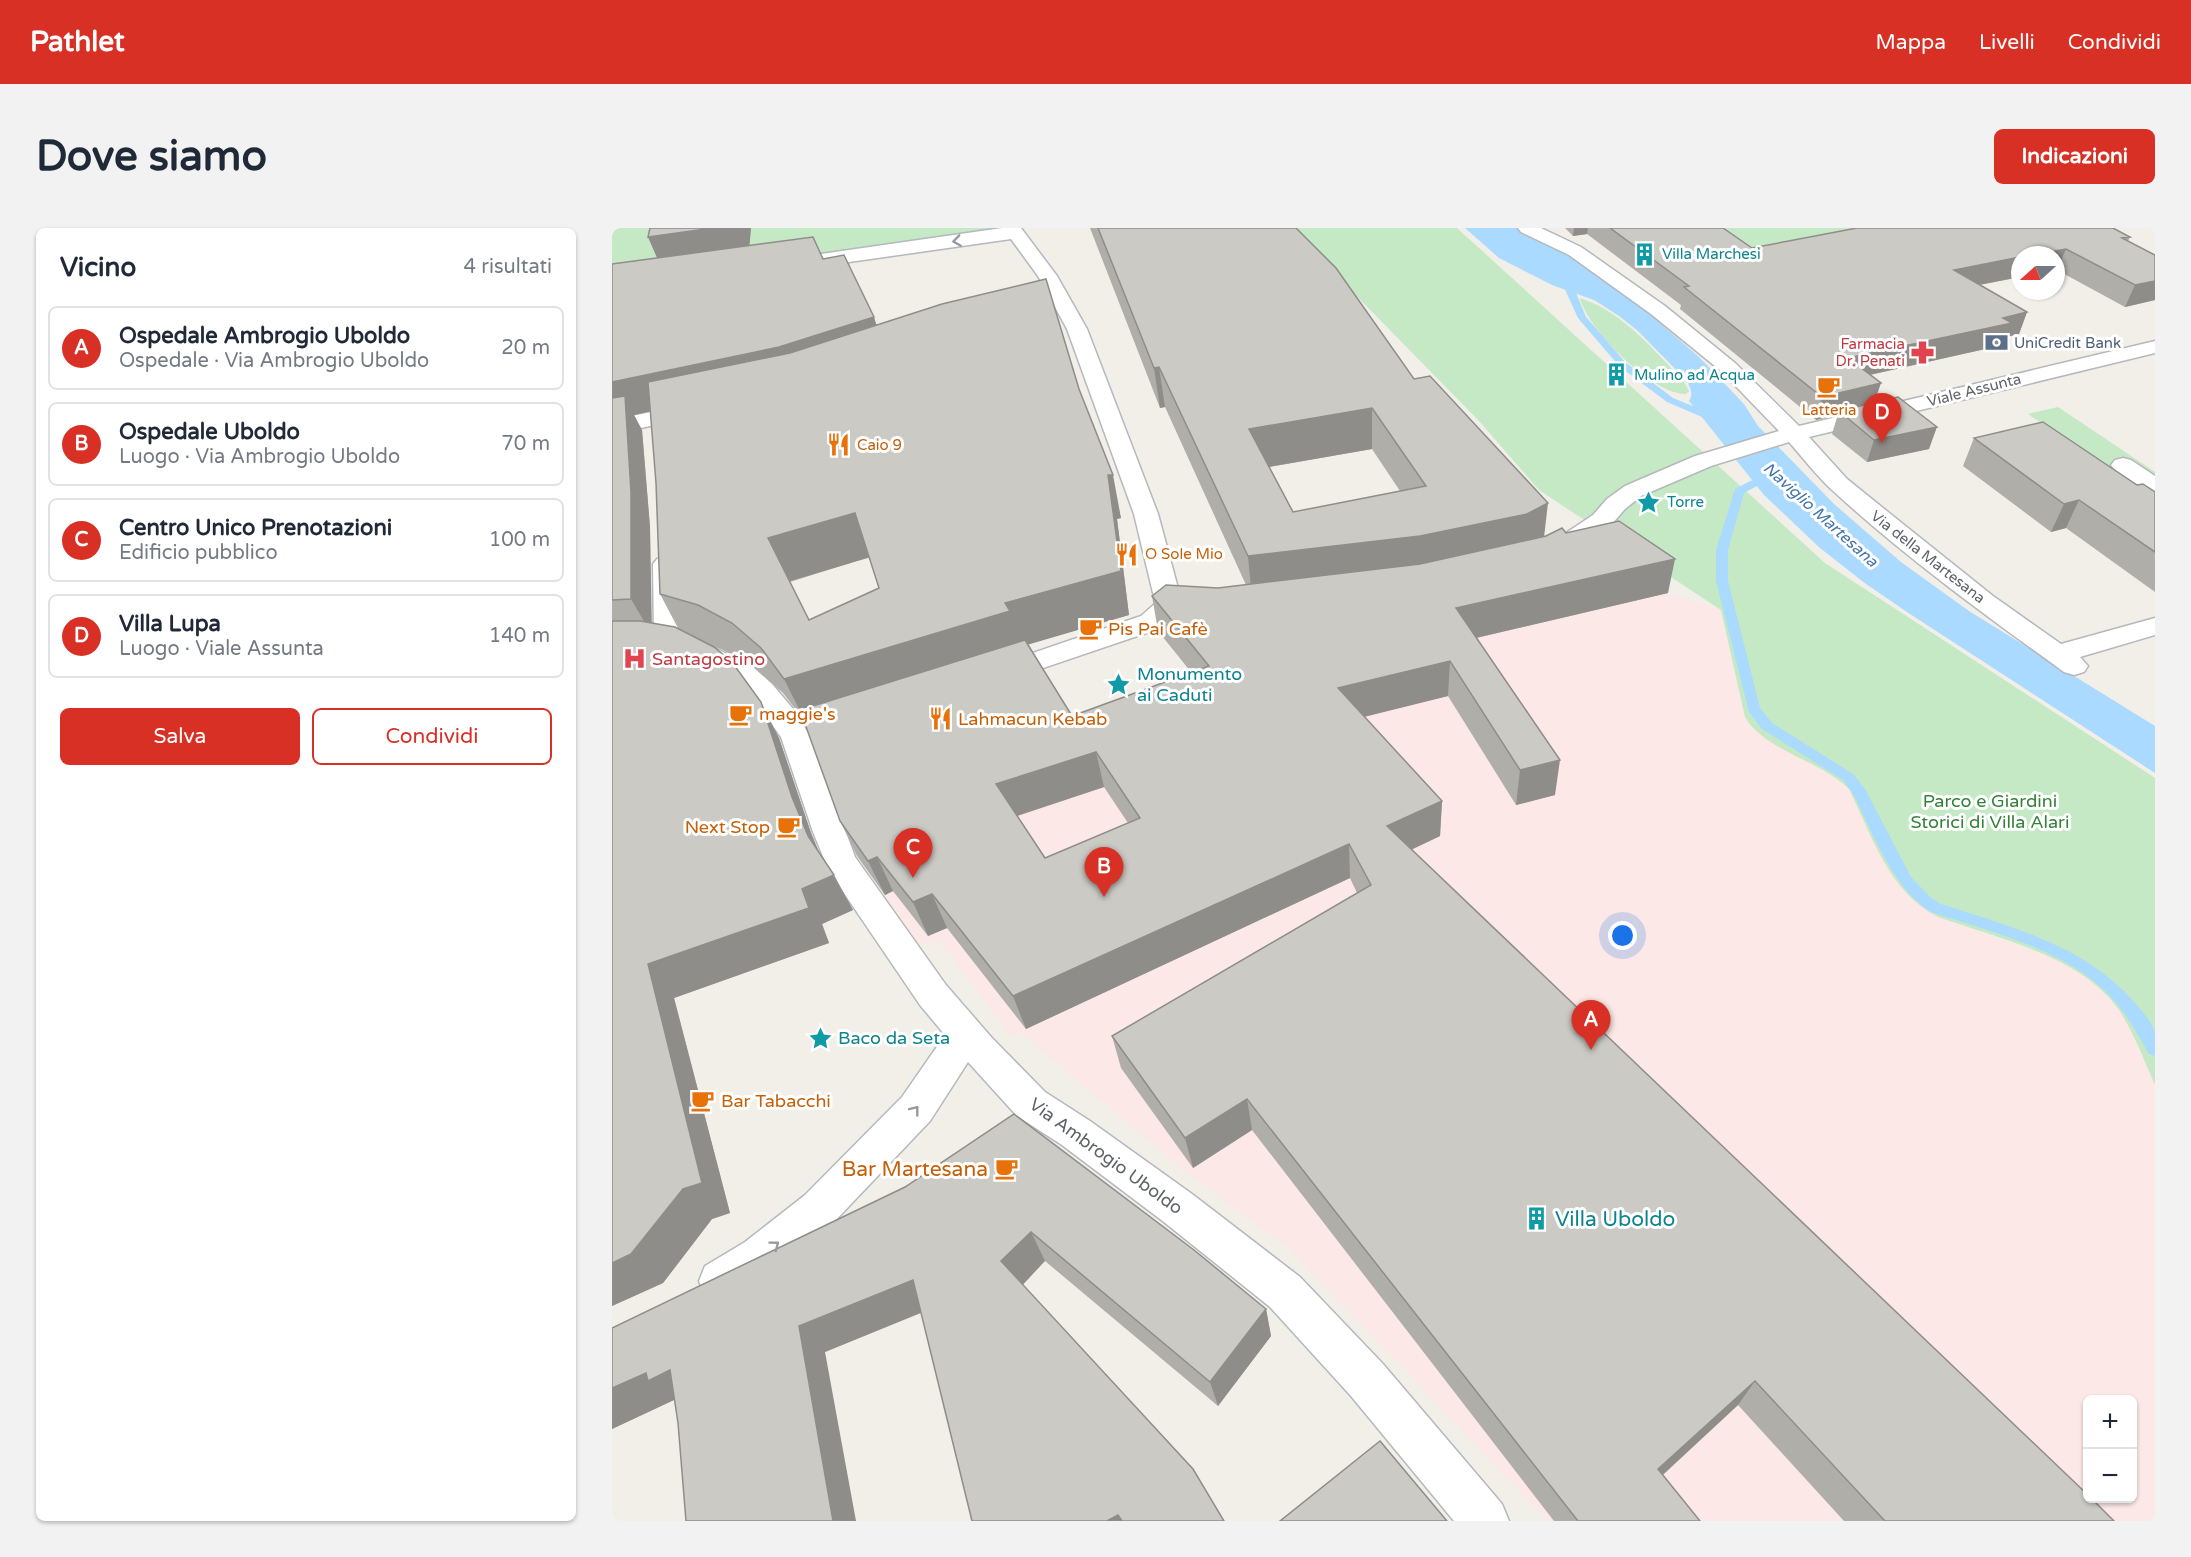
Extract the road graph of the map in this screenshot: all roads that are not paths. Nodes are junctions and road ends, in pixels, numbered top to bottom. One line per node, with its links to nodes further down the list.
1 (1527, 228): 7 (street, Via della Martesana)
2 (1013, 230): 3 (street, one-way to 3); 12 (street)
3 (783, 266)
4 (2155, 346): 7 (street, Viale Assunta)
5 (710, 407): 6 (street)
6 (612, 427)
7 (1792, 434): 11 (street, Viale Assunta); 14 (street, Via della Martesana)
8 (2123, 465): 9 (street)
9 (2155, 486)
10 (665, 537): 15 (street)
11 (1532, 563)
12 (1173, 602): 13 (street); 17 (street)
13 (1222, 613)
14 (2155, 626)
15 (668, 646): 16 (street, Via Ambrogio Uboldo); 18 (street, Via Ambrogio Uboldo)
16 (612, 647)
17 (974, 682)
18 (966, 1034): 19 (street, one-way to 18); 20 (street, Via Ambrogio Uboldo)
19 (686, 1298)
20 (1485, 1521)

